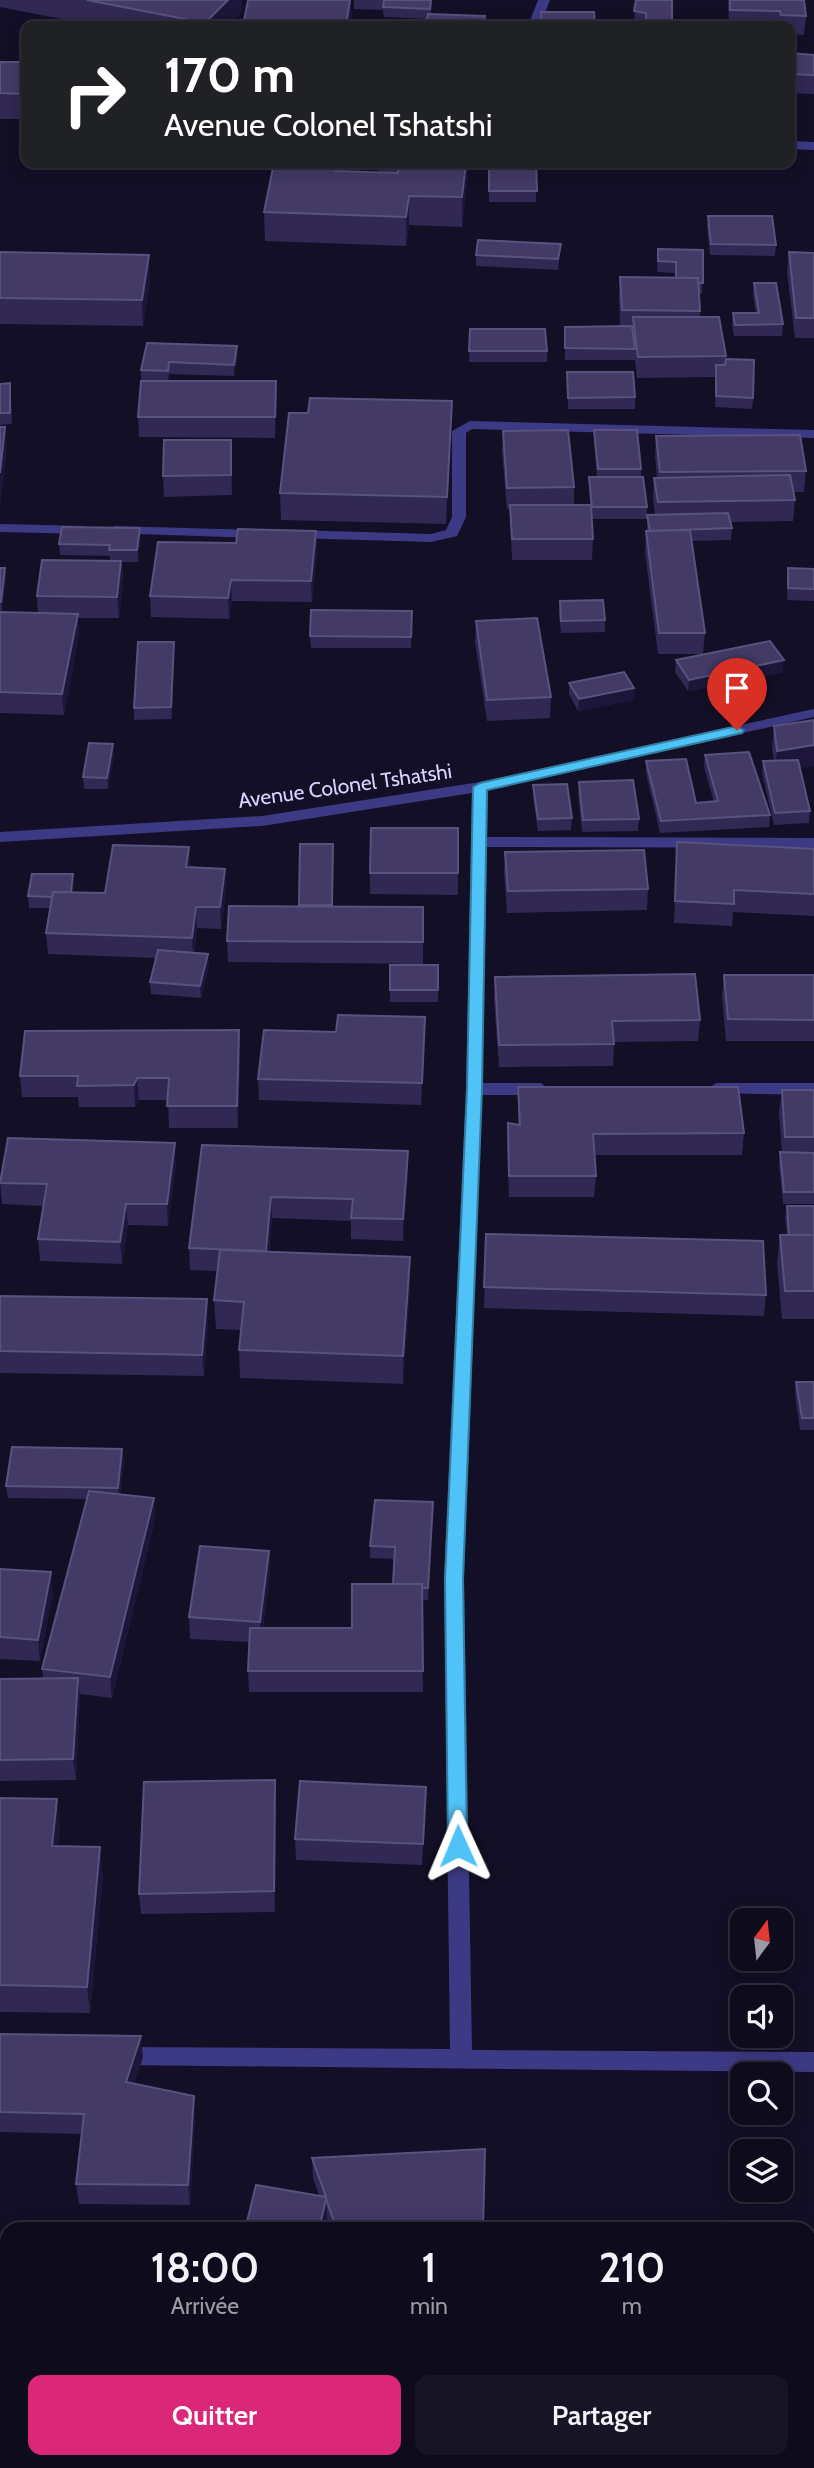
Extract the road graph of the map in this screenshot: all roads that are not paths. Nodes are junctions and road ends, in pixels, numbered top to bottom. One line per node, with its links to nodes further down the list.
1 (544, 0): 2 (street)
2 (536, 21)
3 (795, 145): 4 (street)
4 (814, 146)
5 (814, 434): 6 (street)
6 (0, 528)
7 (814, 713): 8 (street, Avenue Colonel Tshatshi)
8 (480, 787): 9 (street, Avenue Colonel Tshatshi); 10 (street)
9 (0, 837)
10 (478, 842): 11 (street); 12 (street)
11 (814, 843)
12 (474, 1089): 13 (street); 17 (street)
13 (556, 1089)
14 (692, 1089): 15 (street)
15 (814, 1089)
16 (104, 2056): 17 (street)
17 (461, 2059): 18 (street)
18 (814, 2062)

